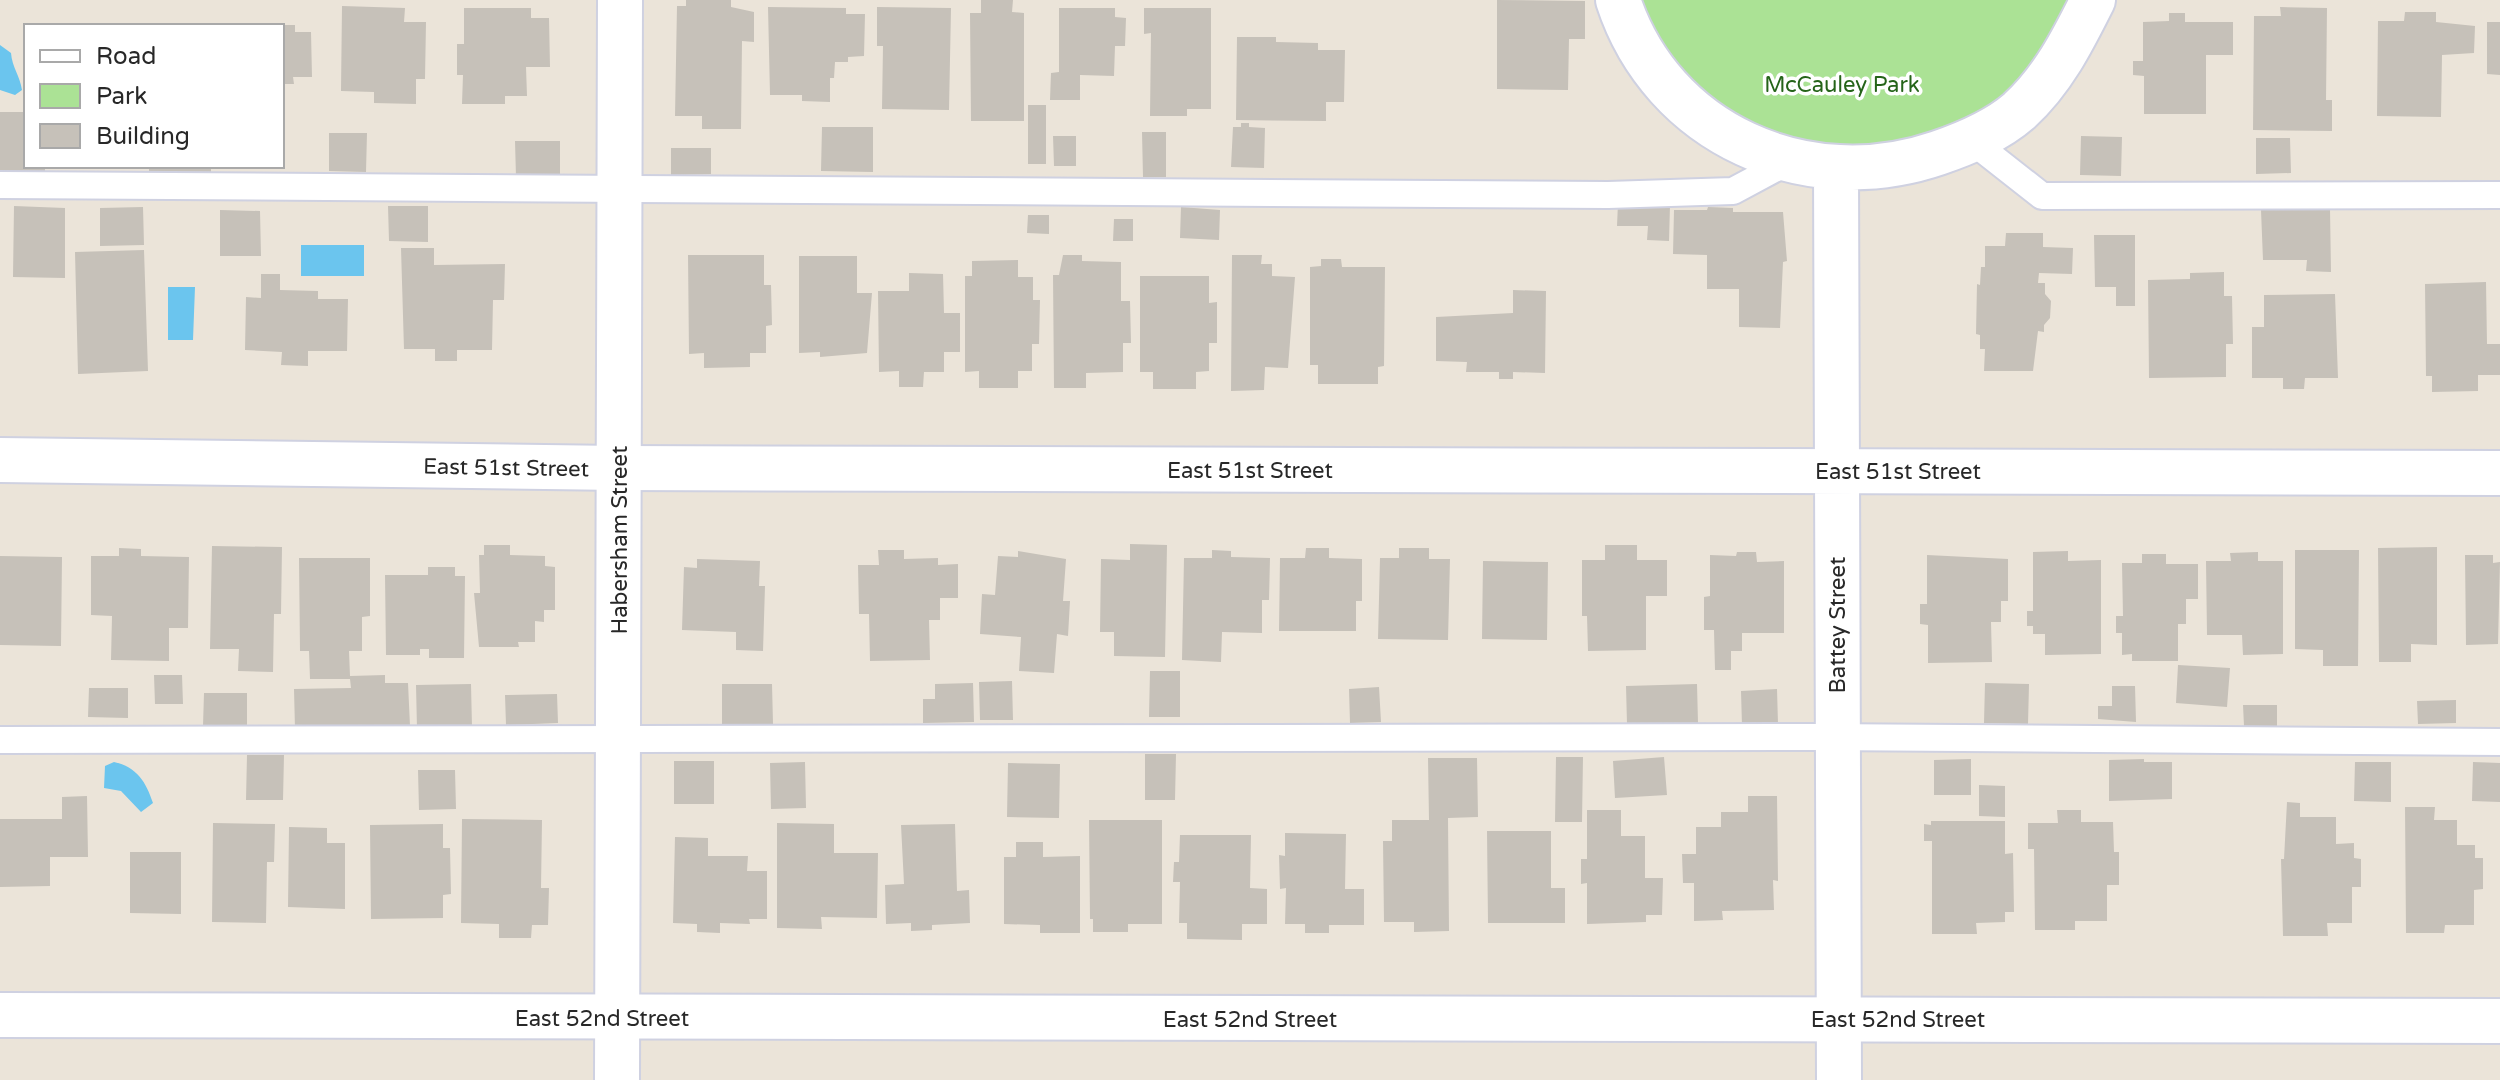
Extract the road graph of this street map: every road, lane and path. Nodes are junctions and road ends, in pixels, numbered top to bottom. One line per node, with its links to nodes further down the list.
1 (620, 0): 8 (street, Habersham Street)
2 (1618, 0): 5 (street)
3 (2093, 0): 4 (street)
4 (1972, 141): 6 (street); 9 (lane)
5 (1791, 160): 6 (street); 8 (lane)
6 (1836, 170): 12 (street, Battey Street)
7 (0, 185): 8 (lane)
8 (620, 190): 11 (street, Habersham Street)
9 (2500, 195)
10 (0, 460): 11 (street, East 51st Street)
11 (619, 468): 12 (street, East 51st Street); 16 (street, Habersham Street)
12 (1837, 471): 13 (street, East 51st Street); 14 (street, Battey Street)
13 (2500, 473)
14 (1838, 737): 16 (lane); 17 (lane); 20 (street, Battey Street)
15 (0, 740): 16 (lane)
16 (619, 741): 19 (street, Habersham Street)
17 (2500, 742)
18 (0, 1015): 19 (street, East 52nd Street)
19 (617, 1018): 20 (street, East 52nd Street); 22 (street, Habersham Street)
20 (1839, 1019): 21 (street, East 52nd Street); 23 (street, Battey Street)
21 (2500, 1021)
22 (617, 1080)
23 (1839, 1080)

